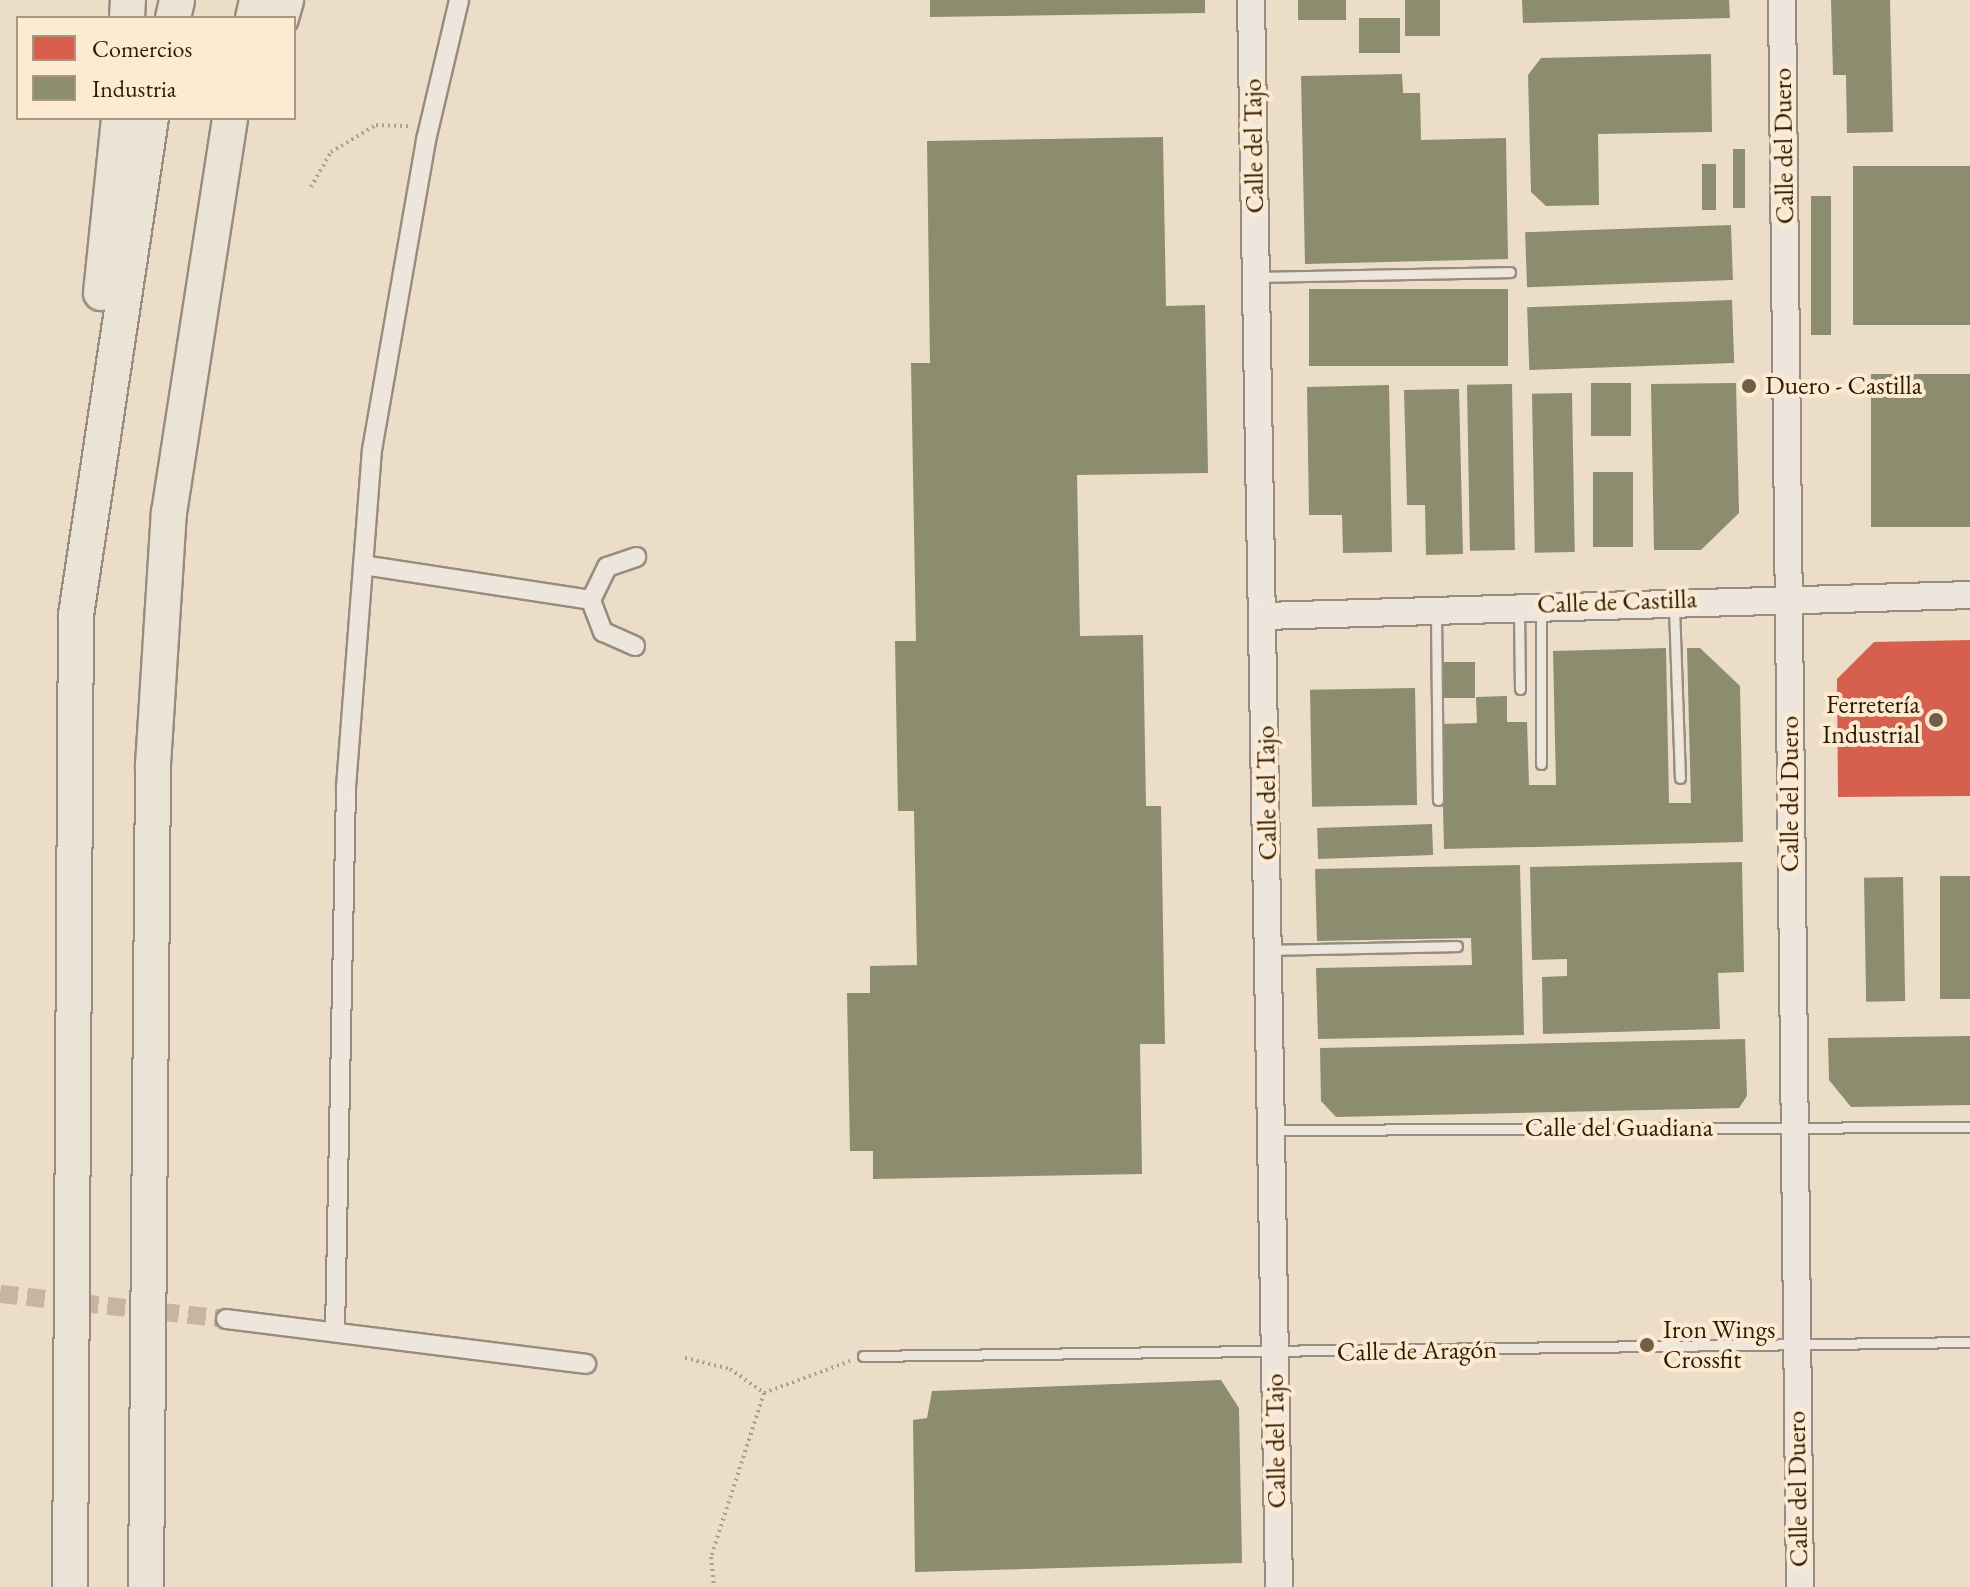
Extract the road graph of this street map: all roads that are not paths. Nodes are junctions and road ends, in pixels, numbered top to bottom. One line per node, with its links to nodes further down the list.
1 (459, 0): 11 (street)
2 (1251, 0): 9 (street, Calle del Tajo)
3 (1782, 0): 12 (street, Calle del Duero)
4 (119, 120): 18 (highway)
5 (151, 120): 18 (highway)
6 (230, 120): 23 (highway)
7 (252, 120): 23 (highway)
8 (1510, 272): 9 (lane)
9 (1257, 277): 19 (street, Calle del Tajo)
10 (636, 557): 14 (street)
11 (363, 565): 14 (street); 32 (street)
12 (1790, 595): 13 (street, Calle de Castilla); 15 (street, Calle de Castilla); 29 (street, Calle del Duero)
13 (1970, 595)
14 (591, 600): 20 (street)
15 (1674, 600): 16 (street, Calle de Castilla); 24 (lane)
16 (1530, 605): 17 (street, Calle de Castilla); 21 (lane); 22 (lane)
17 (1436, 609): 19 (street, Calle de Castilla); 25 (lane)
18 (76, 615): 38 (highway)
19 (1264, 616): 27 (street, Calle del Tajo)
20 (635, 646)
21 (1520, 689)
22 (1541, 764)
23 (153, 765): 39 (highway)
24 (1680, 778)
25 (1438, 800)
26 (1457, 946): 27 (lane)
27 (1270, 950): 30 (street, Calle del Tajo)
28 (1970, 1127): 29 (lane, Calle del Guadiana)
29 (1790, 1128): 30 (lane, Calle del Guadiana); 34 (street, Calle del Duero)
30 (1269, 1130): 35 (street, Calle del Tajo)
31 (226, 1319): 32 (street)
32 (335, 1331): 37 (street)
33 (1970, 1342): 34 (lane, Calle de Aragón)
34 (1795, 1346): 35 (lane, Calle de Aragón); 41 (street, Calle del Duero)
35 (1274, 1352): 36 (lane, Calle de Aragón); 40 (street, Calle del Tajo)
36 (863, 1356)
37 (586, 1364)
38 (70, 1587)
39 (146, 1587)
40 (1279, 1587)
41 (1800, 1587)

